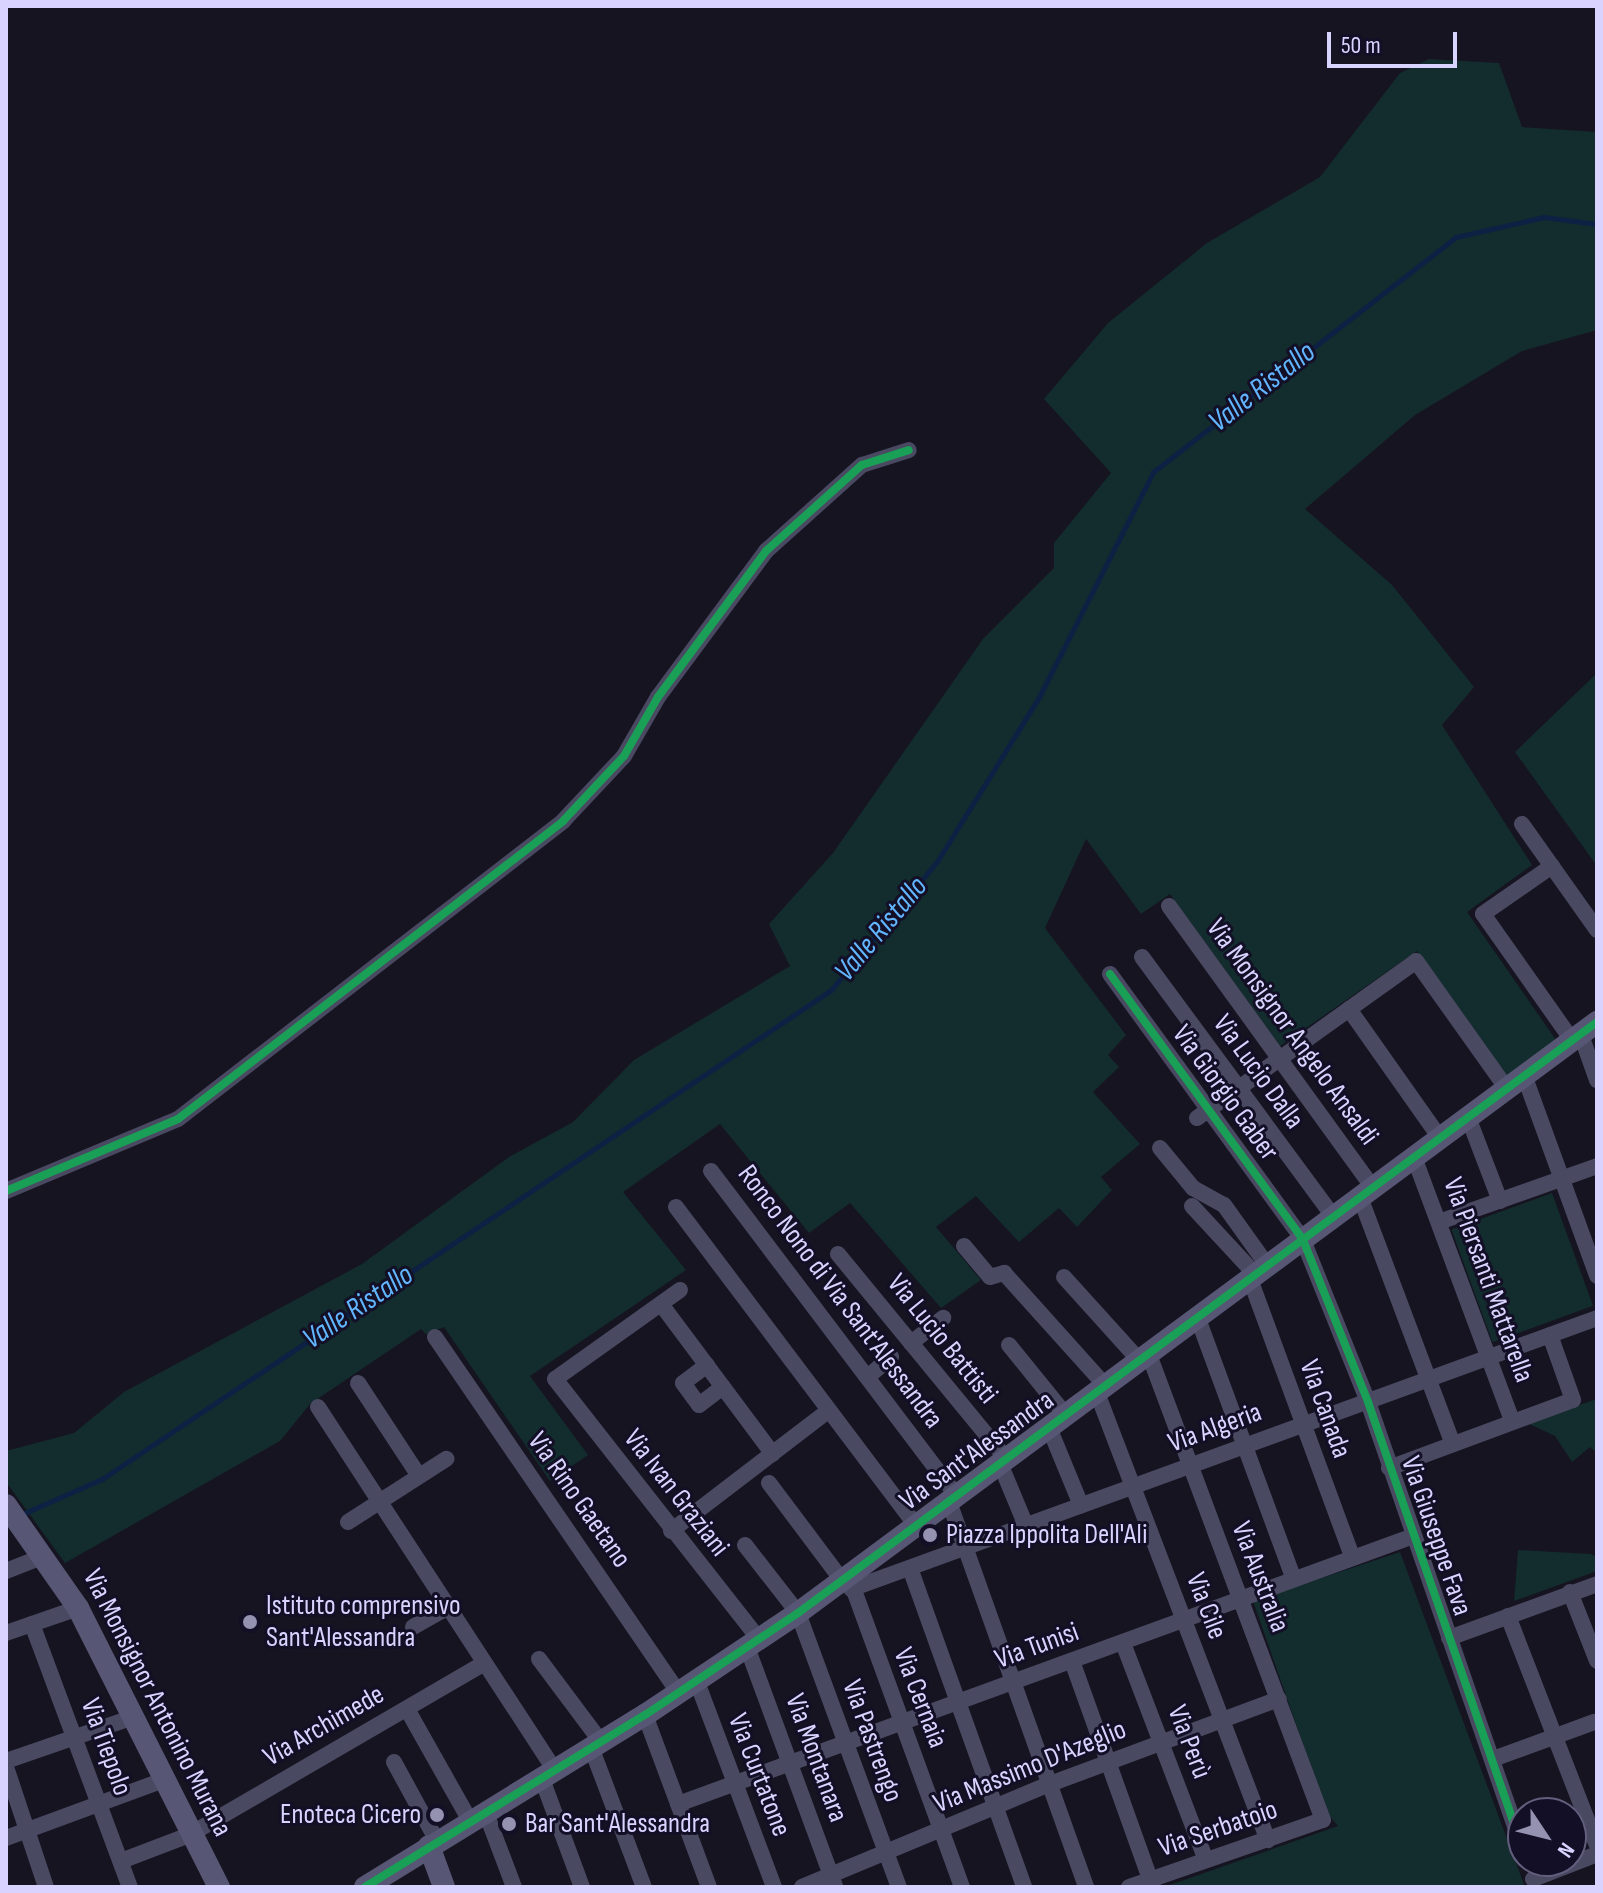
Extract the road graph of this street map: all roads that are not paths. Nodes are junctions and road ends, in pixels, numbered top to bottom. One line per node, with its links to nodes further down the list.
1 (909, 450): 22 (street)
2 (1522, 824): 3 (street)
3 (1552, 866): 5 (street); 9 (street)
4 (1169, 906): 10 (street, Via Monsignor Angelo Ansaldi)
5 (1597, 930)
6 (1142, 957): 13 (street, Via Lucio Dalla)
7 (1110, 974): 14 (street, Via Giorgio Gaber)
8 (1349, 1009): 10 (street); 12 (street); 16 (street)
9 (1583, 1032): 11 (street); 12 (street, Via Sant'Alessandra)
10 (1278, 1059): 13 (street); 23 (street, Via Monsignor Angelo Ansaldi)
11 (1597, 1080)
12 (1516, 1082): 15 (street, Via Sant'Alessandra); 21 (street)
13 (1238, 1088): 14 (street); 27 (street, Via Lucio Dalla)
14 (1204, 1113): 29 (street, Via Giorgio Gaber)
15 (1468, 1117): 16 (street, Via Sant'Alessandra); 24 (street)
16 (1440, 1138): 18 (street, Via Sant'Alessandra)
17 (1160, 1148): 32 (street)
18 (1414, 1157): 23 (street, Via Sant'Alessandra); 28 (street, Via Piersanti Mattarella)
19 (1597, 1166): 21 (street)
20 (711, 1171): 48 (street, Ronco Nono di Via Sant'Alessandra)
21 (1562, 1179): 24 (street); 33 (street)
22 (6, 1191)
23 (1366, 1193): 27 (street, Via Sant'Alessandra); 49 (street, Via Monsignor Angelo Ansaldi)
24 (1500, 1201): 28 (street)
25 (1192, 1206): 32 (street)
26 (676, 1207): 55 (street)
27 (1334, 1217): 29 (street, Via Sant'Alessandra)
28 (1439, 1222): 45 (street, Via Piersanti Mattarella)
29 (1303, 1240): 32 (street, Via Sant'Alessandra); 53 (street, Via Giuseppe Fava)
30 (964, 1246): 52 (street)
31 (838, 1254): 42 (street, Via Lucio Battisti)
32 (1257, 1273): 37 (street, Via Sant'Alessandra); 58 (street, Via Canada)
33 (1597, 1276)
34 (1064, 1277): 44 (street)
35 (680, 1290): 36 (street)
36 (661, 1304): 47 (street); 76 (street, Via Ivan Graziani)
37 (1197, 1316): 44 (street, Via Sant'Alessandra); 59 (street)
38 (943, 1318): 42 (street)
39 (1597, 1318): 40 (street, Via Algeria)
40 (1550, 1335): 45 (street, Via Algeria); 57 (street)
41 (435, 1337): 105 (street, Via Rino Gaetano)
42 (911, 1343): 63 (street, Via Lucio Battisti)
43 (1009, 1345): 56 (street)
44 (1143, 1355): 52 (street, Via Sant'Alessandra); 64 (street, Via Australia)
45 (1486, 1355): 49 (street, Via Algeria); 57 (street, Via Piersanti Mattarella)
46 (891, 1357): 48 (street)
47 (707, 1365): 51 (street); 51 (street)
48 (870, 1375): 69 (street, Ronco Nono di Via Sant'Alessandra)
49 (1427, 1379): 53 (street, Via Algeria); 60 (street, Via Monsignor Angelo Ansaldi)
50 (358, 1383): 66 (street)
51 (723, 1387): 61 (street)
52 (1100, 1387): 56 (street, Via Sant'Alessandra); 68 (street, Via Cile)
53 (1368, 1402): 58 (street, Via Algeria); 65 (street, Via Giuseppe Fava)
54 (318, 1407): 70 (street)
55 (828, 1411): 61 (street); 74 (street)
56 (1056, 1419): 63 (street, Via Sant'Alessandra); 72 (street)
57 (1512, 1421): 60 (street)
58 (1303, 1425): 59 (street, Via Algeria); 81 (street, Via Canada)
59 (1245, 1444): 64 (street, Via Algeria); 84 (street)
60 (1453, 1444): 65 (street)
61 (773, 1454): 76 (street)
62 (446, 1459): 66 (street)
63 (1002, 1459): 69 (street, Via Sant'Alessandra); 75 (street, Via Lucio Battisti)
64 (1190, 1464): 68 (street, Via Algeria); 88 (street, Via Australia)
65 (1389, 1468): 77 (street, Via Giuseppe Fava)
66 (419, 1476): 70 (street)
67 (769, 1483): 85 (street, Via Cernaia)
68 (1132, 1485): 72 (street, Via Algeria); 93 (street, Via Cile)
69 (952, 1497): 74 (street, Via Sant'Alessandra); 79 (street, Ronco Nono di Via Sant'Alessandra)
70 (381, 1501): 73 (street); 89 (street)
71 (6, 1505): 80 (street, Via Monsignor Antonino Murana)
72 (1081, 1505): 75 (street, Via Algeria)
73 (348, 1522)
74 (915, 1524): 85 (street, Via Sant'Alessandra)
75 (1026, 1526): 79 (street, Via Algeria)
76 (671, 1531): 98 (street, Via Ivan Graziani)
77 (1413, 1536): 81 (street, Via Tunisi); 97 (street, Via Giuseppe Fava)
78 (745, 1545): 91 (street, Via Pastrengo)
79 (965, 1546): 82 (street, Via Algeria); 104 (street, Ronco Nono di Via Sant'Alessandra)
80 (41, 1552): 83 (street); 90 (street, Via Monsignor Antonino Murana)
81 (1352, 1556): 84 (street, Via Tunisi)
82 (910, 1568): 85 (street, Via Algeria); 107 (street)
83 (6, 1571)
84 (1293, 1577): 88 (street, Via Tunisi)
85 (848, 1580): 91 (street, Via Sant'Alessandra); 113 (street, Via Cernaia)
86 (1597, 1584): 87 (street)
87 (1570, 1592): 92 (street); 102 (street)
88 (1238, 1597): 93 (street, Via Tunisi); 106 (street, Via Australia)
89 (450, 1606): 95 (street); 103 (street)
90 (78, 1608): 94 (street); 110 (street, Via Monsignor Antonino Murana)
91 (798, 1613): 98 (street, Via Sant'Alessandra); 118 (street, Via Pastrengo)
92 (1508, 1616): 97 (street); 115 (street)
93 (1183, 1617): 99 (street, Via Tunisi); 111 (street, Via Cile)
94 (32, 1624): 96 (street); 114 (street, Via Tiepolo)
95 (413, 1627)
96 (6, 1633)
97 (1449, 1638): 119 (street, Via Giuseppe Fava)
98 (753, 1643): 105 (street, Via Sant'Alessandra); 122 (street, Via Montanara)
99 (1123, 1643): 101 (street, Via Tunisi); 116 (street, Via Perù)
100 (539, 1659): 117 (street)
101 (1072, 1661): 104 (street, Via Tunisi); 123 (street)
102 (1597, 1661)
103 (485, 1663): 108 (street, Via Archimede); 124 (street)
104 (1014, 1682): 107 (street, Via Tunisi); 127 (street, Ronco Nono di Via Sant'Alessandra)
105 (688, 1688): 109 (street, Via Sant'Alessandra); 126 (street, Via Curtatone)
106 (1279, 1699): 111 (street, Via Massimo D'Azeglio); 133 (street, Via Australia)
107 (958, 1702): 113 (street, Via Tunisi); 131 (street)
108 (407, 1709): 132 (street); 136 (street, Via Archimede)
109 (645, 1715): 117 (street, Via Sant'Alessandra); 130 (street)
110 (134, 1717): 114 (street); 125 (street, Via Monsignor Antonino Murana)
111 (1222, 1720): 116 (street, Via Massimo D'Azeglio); 138 (street, Via Cile)
112 (1594, 1722): 115 (street)
113 (902, 1724): 118 (street, Via Tunisi); 135 (street, Via Cernaia)
114 (75, 1736): 121 (street); 129 (street, Via Tiepolo)
115 (1555, 1736): 119 (street); 140 (street)
116 (1161, 1742): 123 (street, Via Massimo D'Azeglio); 143 (street, Via Perù)
117 (596, 1744): 124 (street, Via Sant'Alessandra); 155 (street)
118 (845, 1744): 122 (street, Via Tunisi); 141 (street, Via Pastrengo)
119 (1493, 1759): 128 (street, Via Giuseppe Fava)
120 (394, 1762): 139 (street)
121 (6, 1764): 134 (street)
122 (791, 1764): 126 (street, Via Tunisi); 145 (street, Via Montanara)
123 (1108, 1764): 127 (street, Via Massimo D'Azeglio); 147 (street)
124 (549, 1775): 132 (street, Via Sant'Alessandra); 154 (street)
125 (164, 1780): 129 (street); 136 (street, Via Monsignor Antonino Murana)
126 (734, 1783): 130 (street, Via Tunisi); 157 (street, Via Curtatone)
127 (1050, 1784): 131 (street, Via Massimo D'Azeglio); 162 (street, Ronco Nono di Via Sant'Alessandra)
128 (1507, 1801)
129 (99, 1804): 134 (street); 144 (street, Via Tiepolo)
130 (678, 1804): 156 (street)
131 (995, 1808): 135 (street, Via Massimo D'Azeglio); 161 (street)
132 (478, 1817): 139 (street, Via Sant'Alessandra); 153 (street)
133 (1323, 1820): 138 (street, Via Serbatoio)
134 (28, 1831): 137 (street); 149 (street)
135 (942, 1832): 141 (street, Via Massimo D'Azeglio); 160 (street, Via Cernaia)
136 (189, 1835): 144 (street, Via Archimede); 151 (street, Via Monsignor Antonino Murana)
137 (6, 1838)
138 (1268, 1840): 143 (street, Via Serbatoio)
139 (433, 1844): 146 (street, Via Sant'Alessandra); 152 (street)
140 (1597, 1845)
141 (887, 1854): 145 (street, Via Massimo D'Azeglio); 159 (street, Via Pastrengo)
142 (1597, 1854): 148 (street)
143 (1206, 1860): 147 (street, Via Serbatoio)
144 (121, 1861): 150 (street, Via Tiepolo)
145 (833, 1882): 158 (street, Via Massimo D'Azeglio)
146 (378, 1883)
147 (1152, 1883): 163 (street, Via Serbatoio)
148 (1535, 1883)
149 (46, 1887)
150 (130, 1887)
151 (219, 1887)
152 (444, 1887)
153 (514, 1887)
154 (582, 1887)
155 (644, 1887)
156 (709, 1887)
157 (774, 1887)
158 (802, 1887)
159 (899, 1887)
160 (962, 1887)
161 (1024, 1887)
162 (1086, 1887)
163 (1129, 1887)

